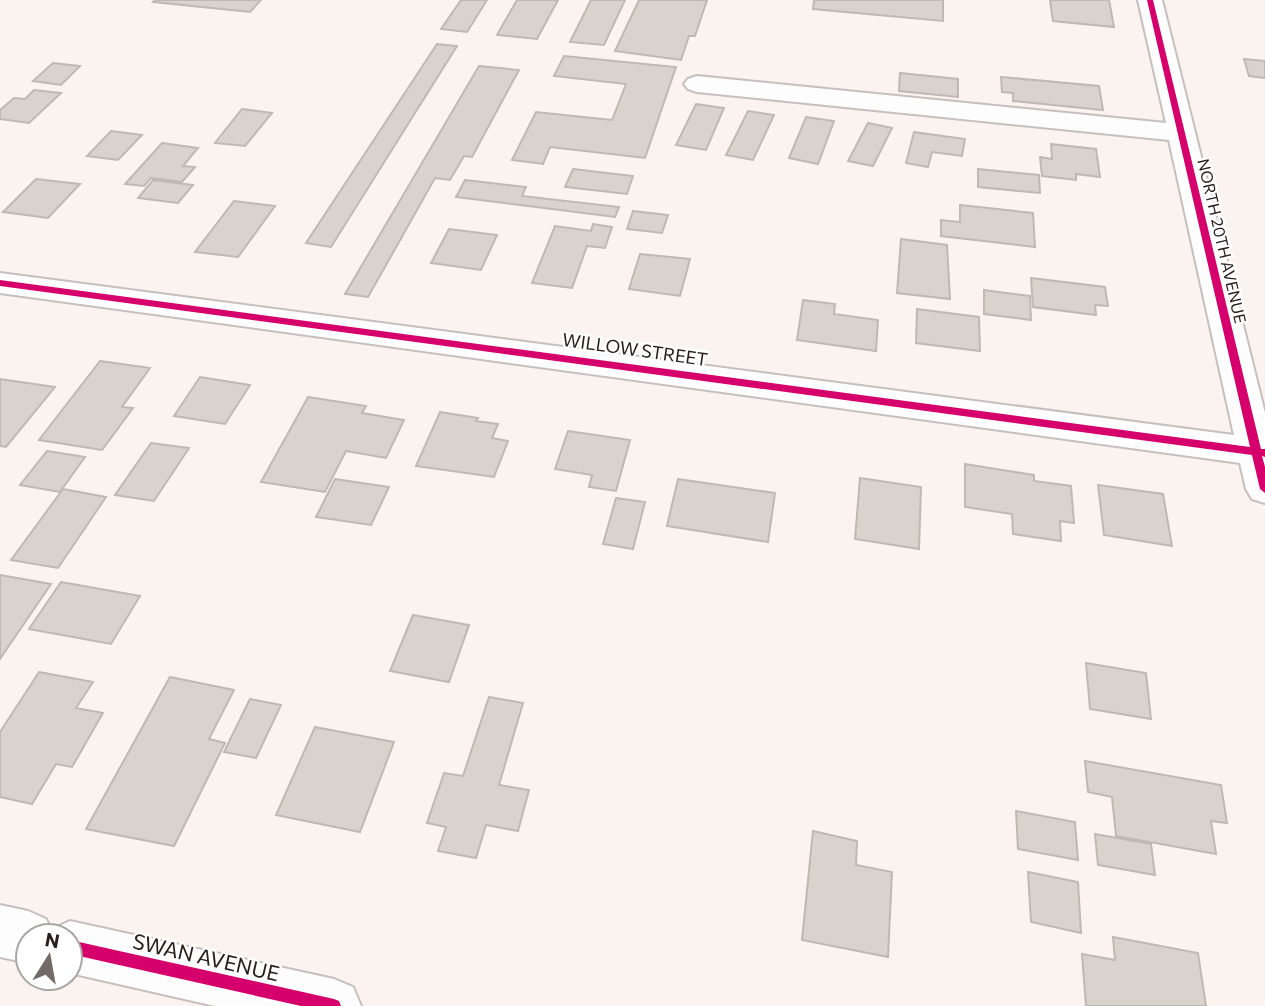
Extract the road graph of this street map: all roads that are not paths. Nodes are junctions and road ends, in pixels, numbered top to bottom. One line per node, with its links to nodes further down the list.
1 (1150, 0): 3 (street, NORTH 20TH AVENUE)
2 (697, 84): 3 (street)
3 (1181, 133): 5 (street, NORTH 20TH AVENUE)
4 (0, 283): 5 (street, WILLOW STREET)
5 (1260, 452): 6 (street, NORTH 20TH AVENUE)
6 (1265, 489)
7 (84, 950): 8 (street, SWAN AVENUE)
8 (334, 1006)

